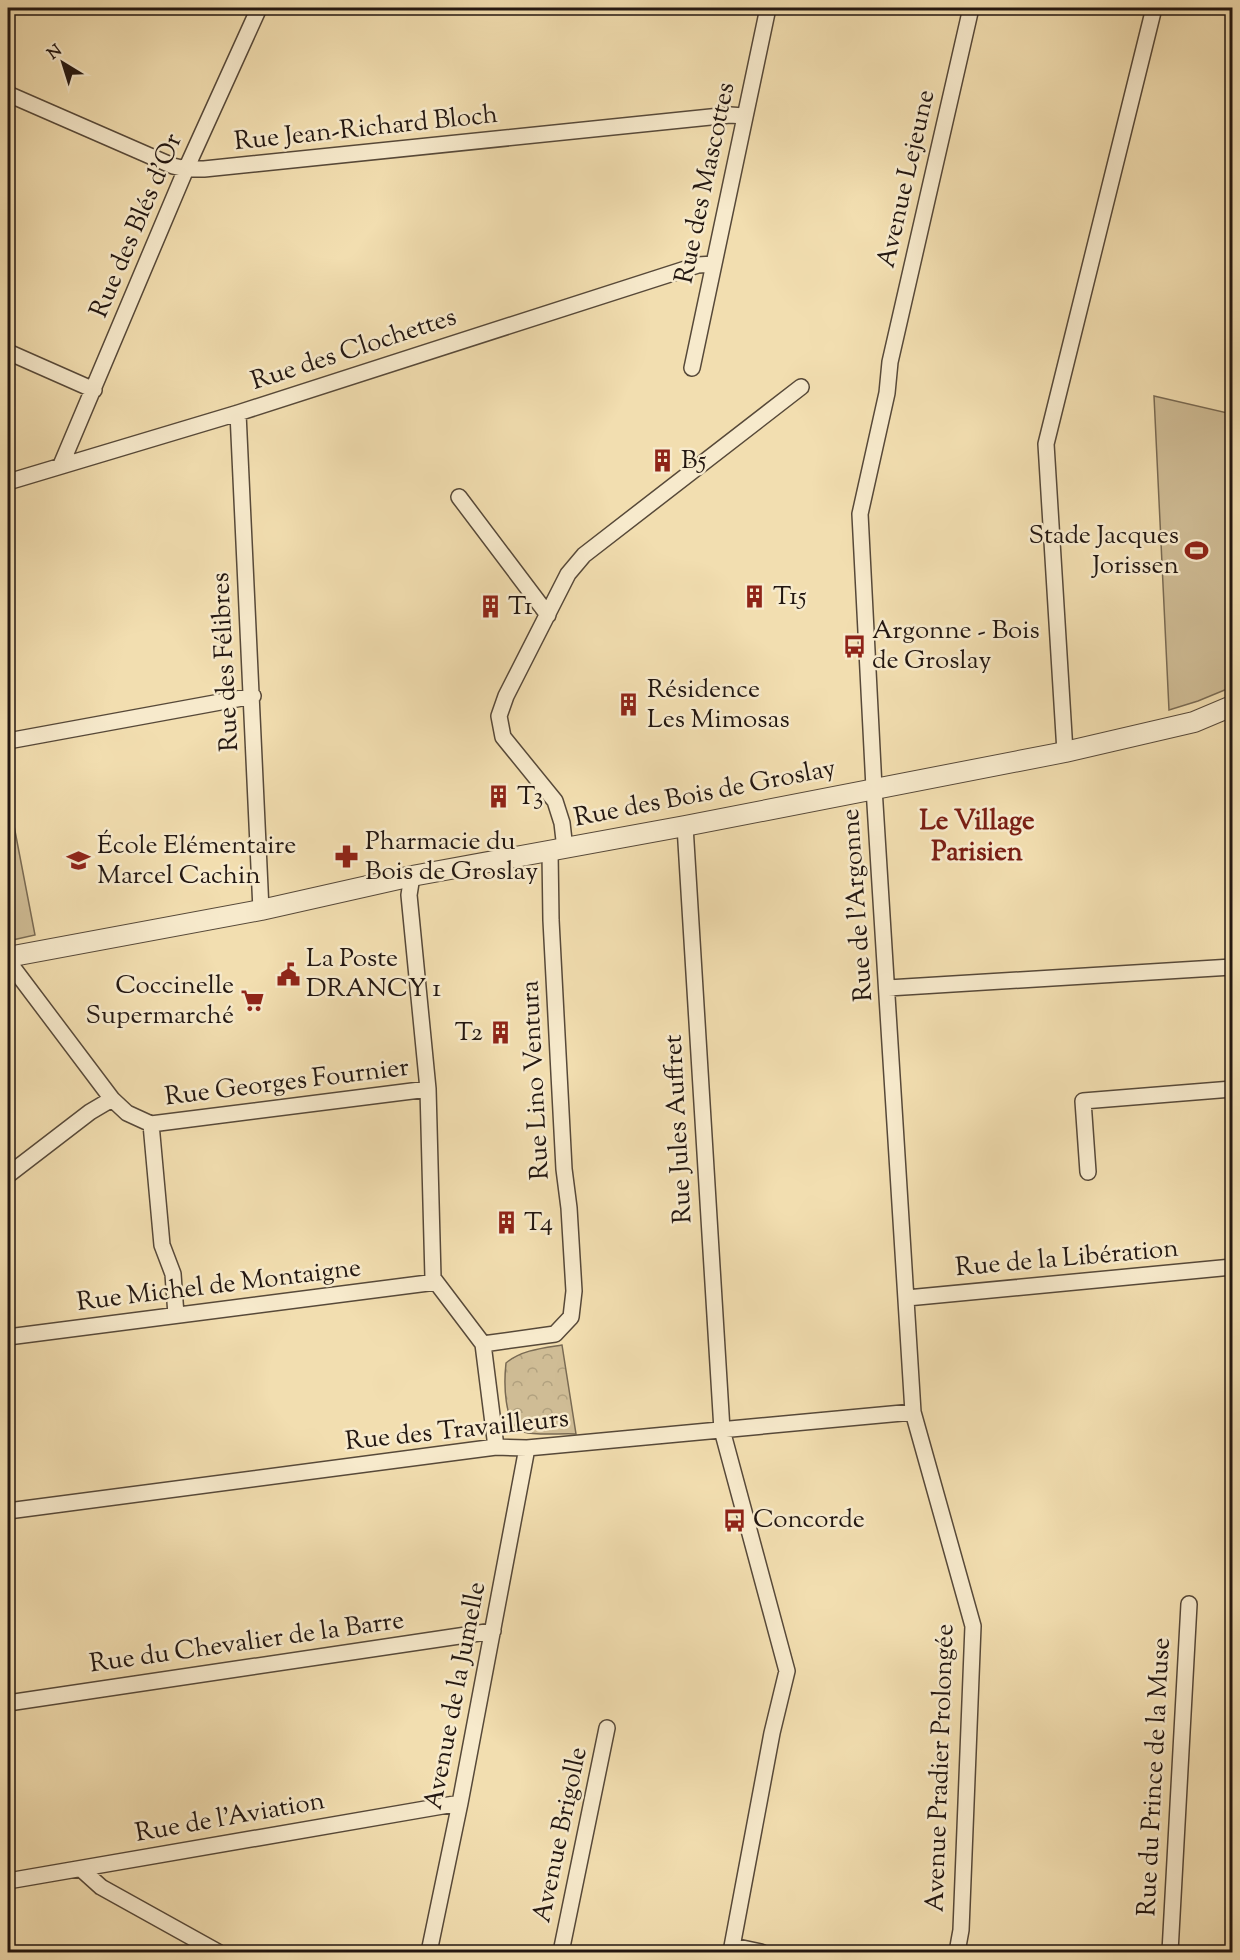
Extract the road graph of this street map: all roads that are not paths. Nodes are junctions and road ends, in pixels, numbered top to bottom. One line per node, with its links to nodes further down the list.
1 (259, 8): 7 (street, Rue des Blés d'Or)
2 (768, 8): 6 (street, Rue des Mascottes)
3 (971, 8): 10 (street, Avenue Lejeune)
4 (1154, 8): 22 (street)
5 (8, 94): 7 (street, Rue Jean-Richard Bloch)
6 (744, 116): 7 (street, Rue Jean-Richard Bloch); 8 (street, Rue des Mascottes)
7 (186, 169): 13 (street, Rue des Blés d'Or)
8 (714, 264): 11 (street, Rue des Mascottes); 14 (street, Rue des Clochettes)
9 (8, 352): 13 (street)
10 (890, 362): 23 (street, Rue de l'Argonne)
11 (692, 368)
12 (801, 387): 18 (street, Rue Lino Ventura)
13 (94, 390): 15 (street, Rue des Blés d'Or)
14 (238, 413): 15 (street, Rue des Clochettes); 19 (street, Rue des Félibres)
15 (61, 465): 16 (street, Rue des Clochettes)
16 (8, 482)
17 (459, 497): 18 (street)
18 (548, 615): 25 (street, Rue Lino Ventura)
19 (252, 696): 21 (street); 27 (street, Rue des Félibres)
20 (1233, 706): 22 (street, Rue des Bois de Groslay)
21 (8, 741)
22 (1065, 752): 23 (street, Rue des Bois de Groslay)
23 (874, 788): 24 (street, Rue des Bois de Groslay); 30 (street, Rue de l'Argonne)
24 (685, 826): 25 (street, Rue des Bois de Groslay); 44 (street, Rue Jules Auffret)
25 (558, 850): 26 (street, Rue des Bois de Groslay); 42 (street, Rue Lino Ventura)
26 (412, 876): 27 (street, Rue des Bois de Groslay); 31 (street)
27 (261, 910): 28 (street, Rue des Bois de Groslay)
28 (8, 959): 33 (street)
29 (1233, 967): 30 (street)
30 (888, 988): 39 (street, Rue de l'Argonne)
31 (428, 1089): 34 (street, Rue Georges Fournier); 38 (street)
32 (1233, 1089): 35 (street)
33 (112, 1099): 34 (street); 36 (street)
34 (151, 1124): 40 (street)
35 (1088, 1172)
36 (8, 1175)
37 (1233, 1267): 39 (street, Rue de la Libération)
38 (436, 1282): 40 (street, Rue Michel de Montaigne); 42 (street)
39 (907, 1298): 43 (street, Rue de l'Argonne)
40 (176, 1315): 41 (street, Rue Michel de Montaigne)
41 (8, 1337)
42 (483, 1344): 45 (street)
43 (913, 1412): 44 (street, Rue des Travailleurs); 60 (street, Avenue Pradier Prolongée)
44 (722, 1430): 46 (street, Rue des Travailleurs); 55 (street, Rue Jules Auffret)
45 (496, 1447): 46 (street, Rue des Travailleurs); 47 (street, Rue des Travailleurs)
46 (527, 1448): 49 (street, Avenue de la Jumelle)
47 (8, 1511)
48 (1189, 1604): 61 (street, Rue du Prince de la Muse)
49 (493, 1631): 50 (street, Rue du Chevalier de la Barre); 52 (street, Avenue de la Jumelle)
50 (8, 1703)
51 (608, 1728): 58 (street, Avenue Brigolle)
52 (460, 1803): 53 (street, Rue de l'Aviation); 57 (street, Avenue de la Jumelle)
53 (81, 1869): 54 (street, Rue de l'Aviation); 56 (street)
54 (8, 1881)
55 (732, 1949): 59 (street)
56 (218, 1953)
57 (429, 1953)
58 (561, 1953)
59 (761, 1953)
60 (957, 1953)
61 (1170, 1953)

